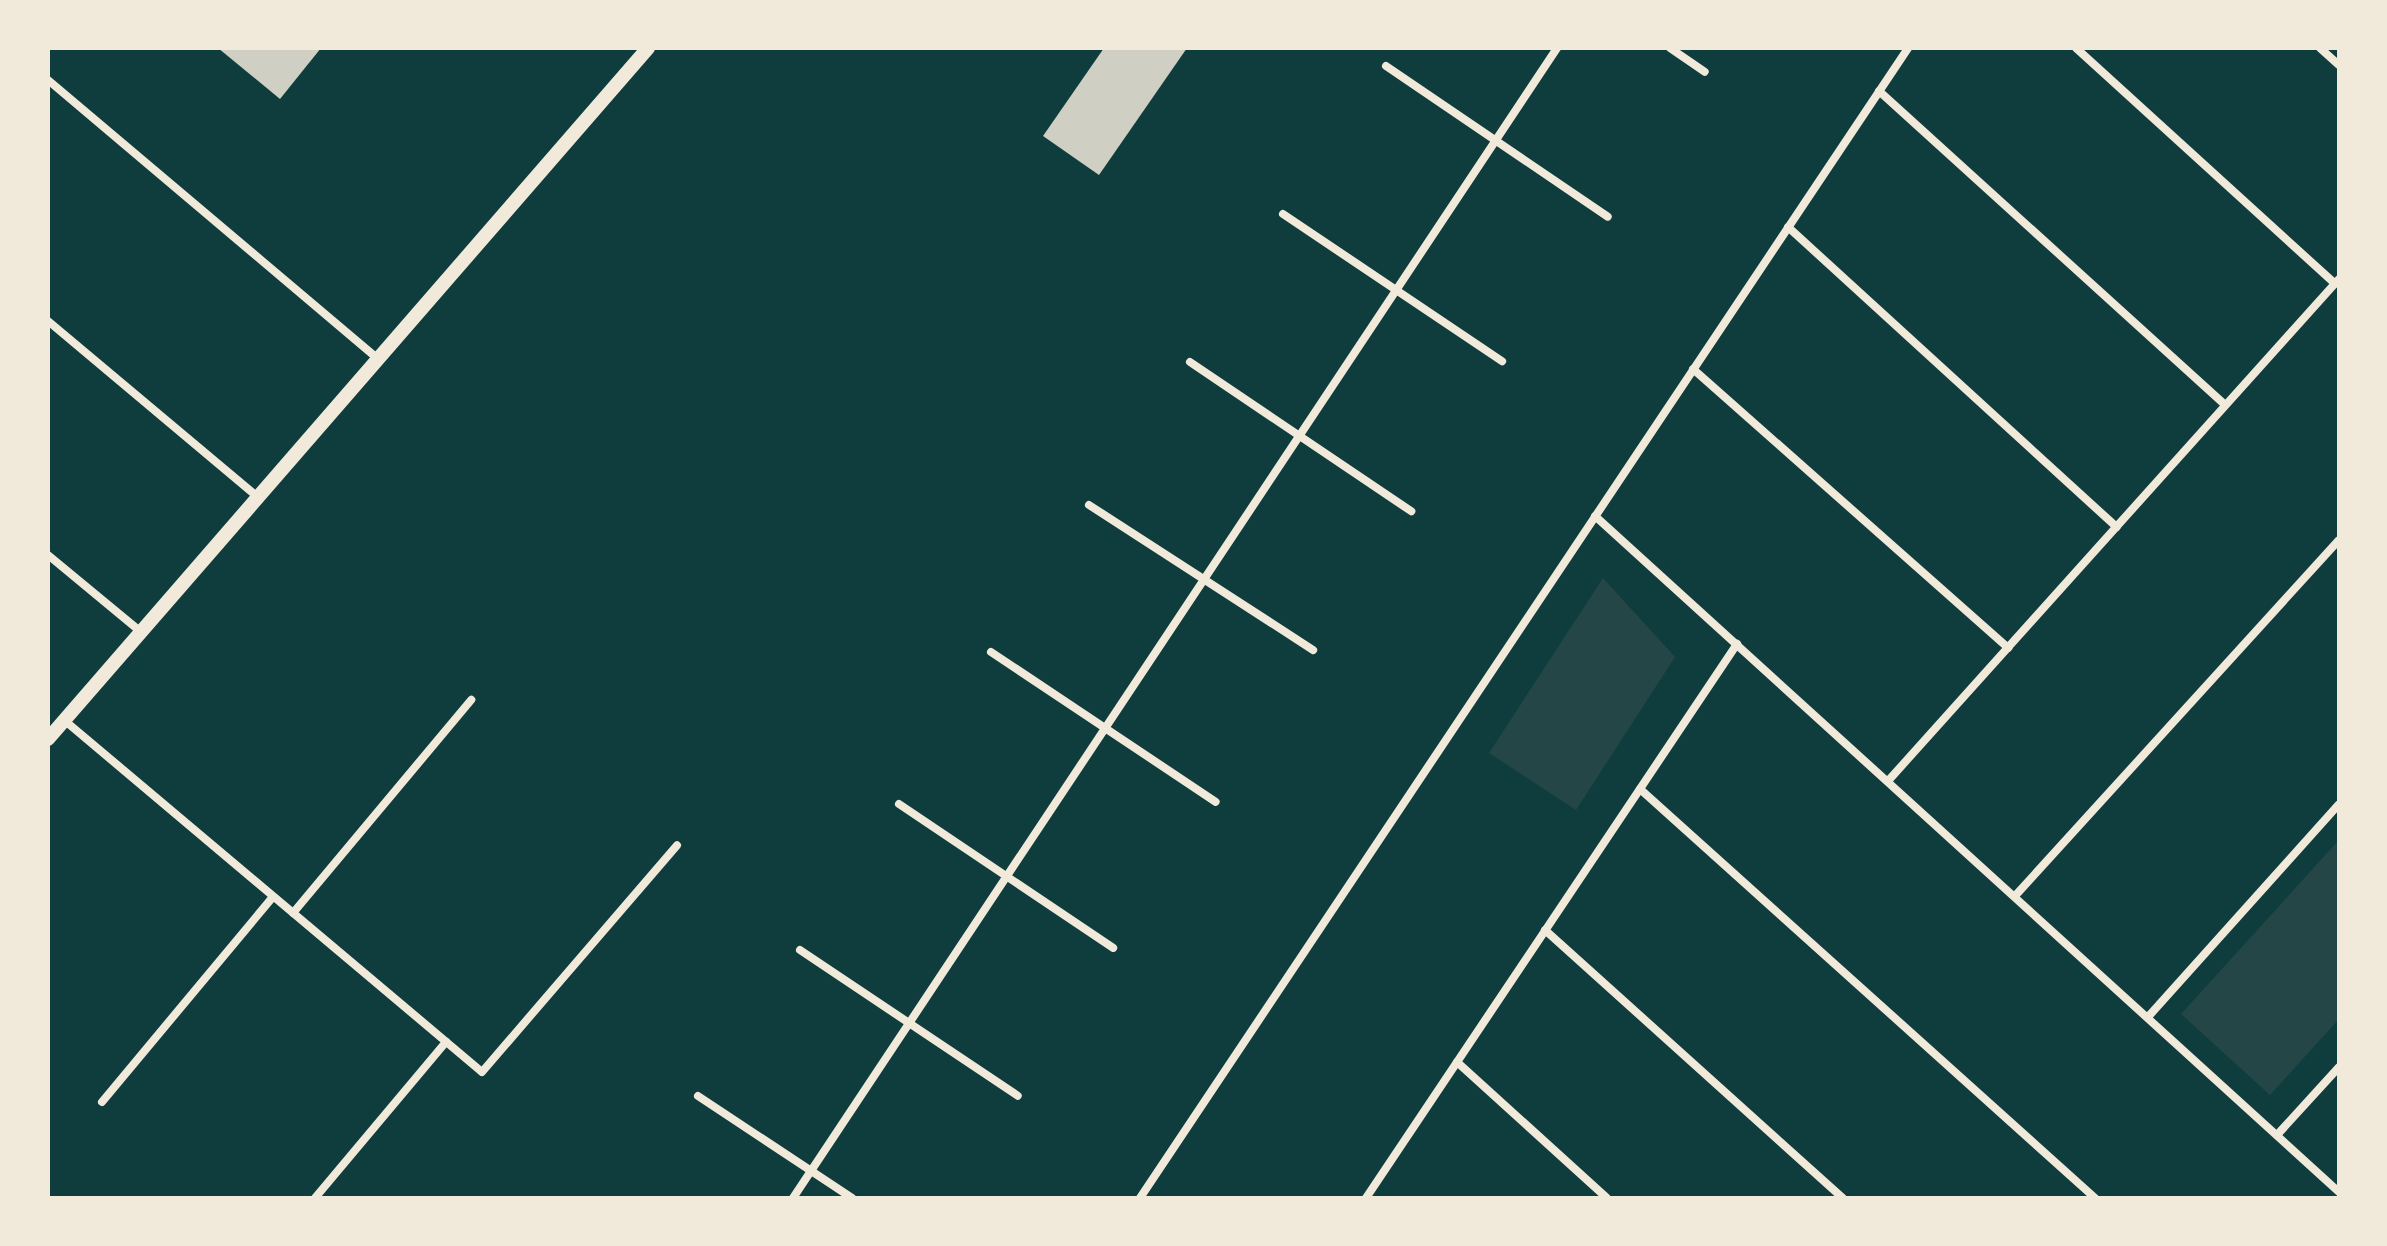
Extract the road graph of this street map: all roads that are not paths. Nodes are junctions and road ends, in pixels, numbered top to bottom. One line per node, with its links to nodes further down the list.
1 (648, 48): 19 (street)
2 (1557, 48): 12 (street)
3 (1670, 48): 9 (street)
4 (1908, 48): 11 (street)
5 (2076, 48): 16 (street)
6 (2320, 48): 7 (street)
7 (2339, 65)
8 (1386, 66): 12 (street)
9 (1705, 72)
10 (48, 80): 19 (street)
11 (1879, 91): 15 (street); 23 (street)
12 (1495, 140): 14 (street); 17 (street)
13 (1283, 214): 17 (street)
14 (1608, 217)
15 (1788, 227): 22 (street); 29 (street)
16 (2337, 282): 23 (street)
17 (1396, 290): 20 (street); 24 (street)
18 (48, 321): 25 (street)
19 (378, 359): 25 (street)
20 (1502, 361)
21 (1190, 362): 24 (street)
22 (1693, 369): 28 (street); 35 (street)
23 (2225, 405): 29 (street)
24 (1300, 436): 27 (street); 32 (street)
25 (258, 497): 33 (street)
26 (1089, 505): 32 (street)
27 (1411, 511)
28 (1595, 516): 34 (street); 69 (street)
29 (2117, 527): 35 (street)
30 (2339, 540): 49 (street)
31 (48, 555): 33 (street)
32 (1204, 580): 36 (street); 40 (street)
33 (141, 632): 39 (street)
34 (1737, 644): 42 (street); 43 (street)
35 (2008, 648): 42 (street)
36 (1313, 650)
37 (991, 652): 40 (street)
38 (471, 700): 51 (street)
39 (64, 720): 41 (street); 50 (street)
40 (1105, 728): 44 (street); 48 (street)
41 (48, 739)
42 (1888, 781): 49 (street)
43 (1640, 789): 52 (street); 73 (street)
44 (1216, 802)
45 (899, 804): 48 (street)
46 (2339, 804): 55 (street)
47 (677, 845): 57 (street)
48 (1007, 876): 53 (street); 56 (street)
49 (2015, 896): 55 (street)
50 (273, 897): 51 (street); 62 (street)
51 (293, 913): 57 (street)
52 (1545, 930): 58 (street); 72 (street)
53 (1113, 948)
54 (800, 950): 56 (street)
55 (2148, 1017): 63 (street)
56 (909, 1023): 61 (street); 64 (street)
57 (446, 1042): 66 (street)
58 (1457, 1062): 70 (street); 71 (street)
59 (2339, 1067): 63 (street)
60 (698, 1096): 64 (street)
61 (1018, 1096)
62 (102, 1102)
63 (2277, 1135): 65 (street)
64 (811, 1171): 67 (street); 68 (street)
65 (2339, 1192)
66 (315, 1198)
67 (793, 1198)
68 (852, 1198)
69 (1140, 1198)
70 (1366, 1198)
71 (1607, 1198)
72 (1843, 1198)
73 (2095, 1198)

